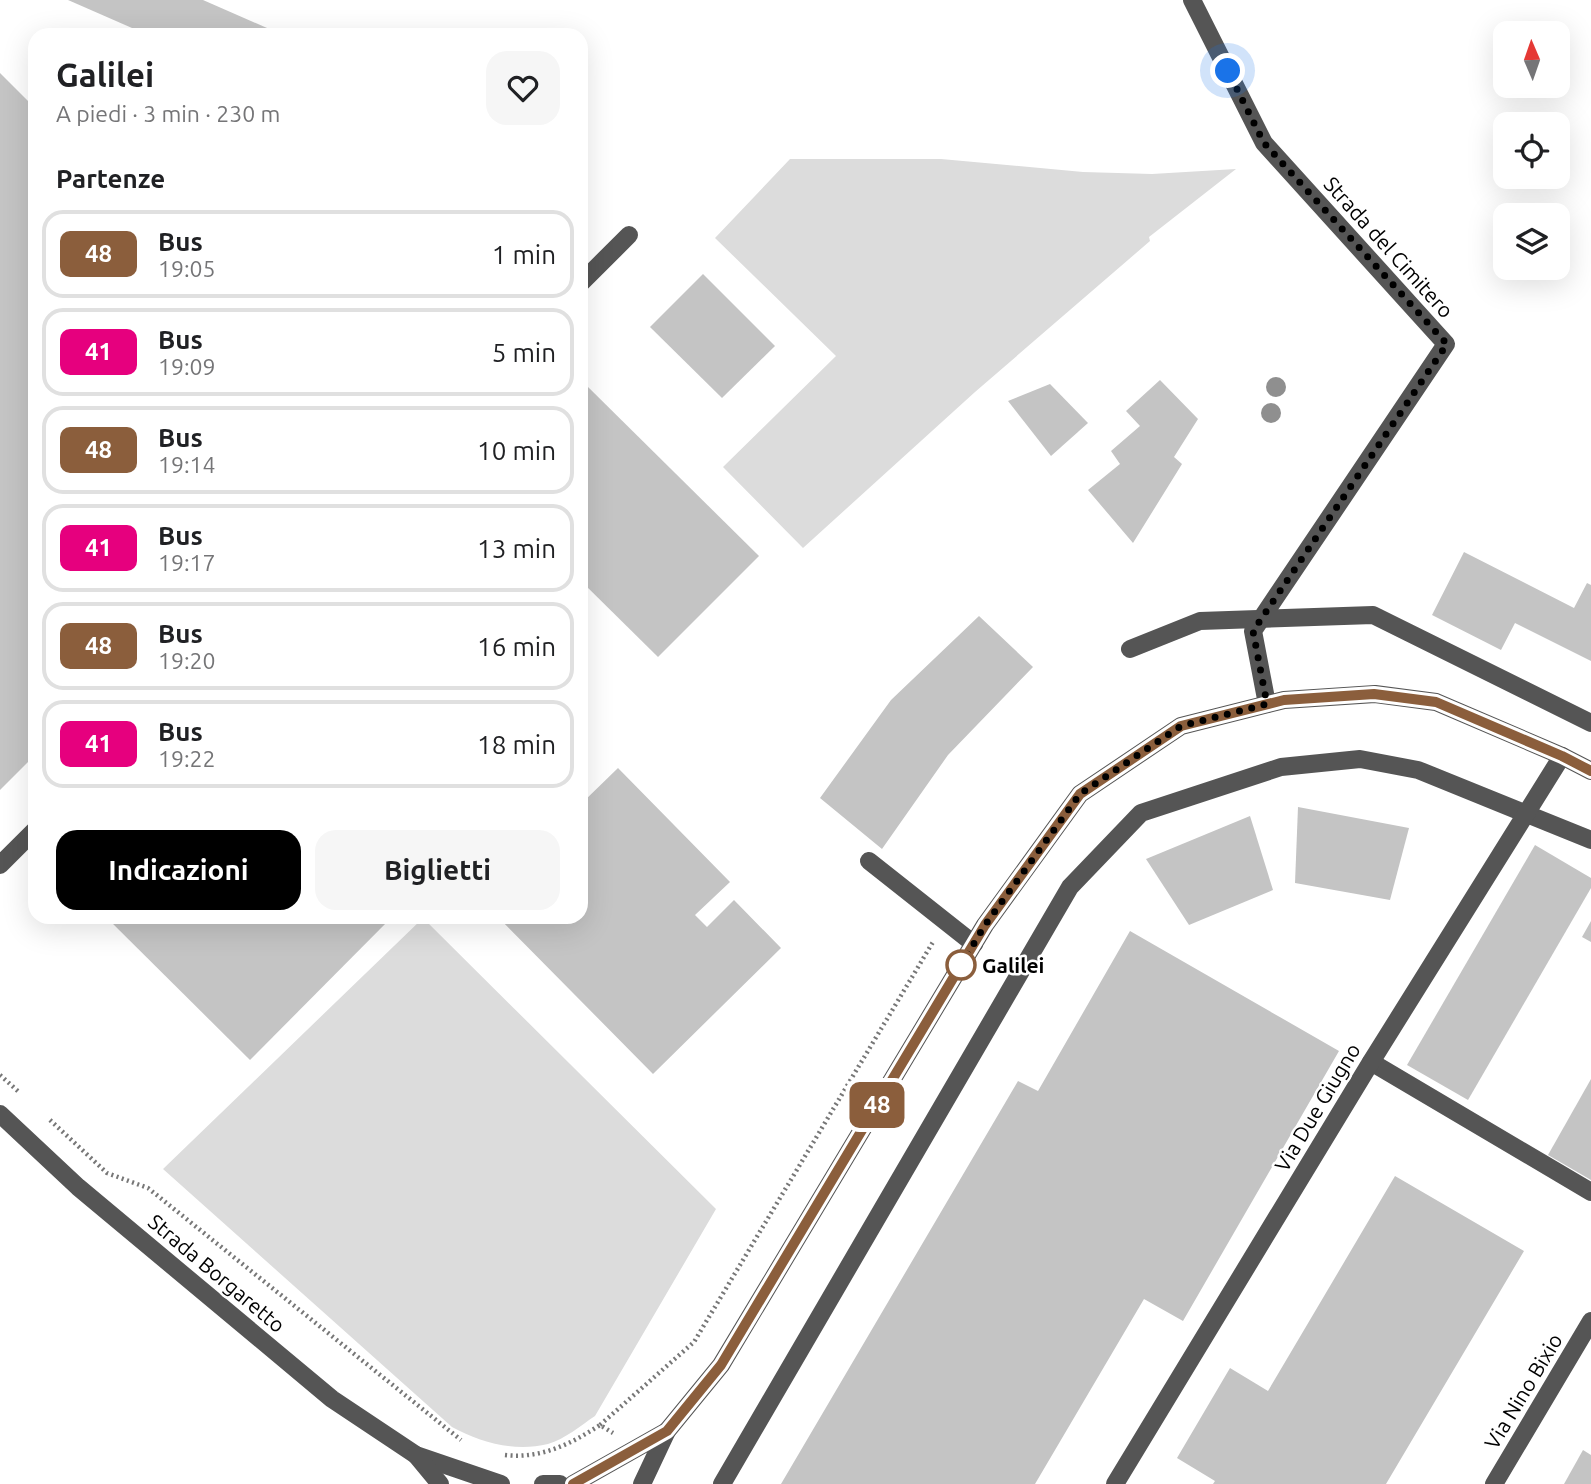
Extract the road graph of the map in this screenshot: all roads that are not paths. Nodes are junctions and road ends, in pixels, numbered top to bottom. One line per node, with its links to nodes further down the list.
1 (1192, 0): 4 (street, Strada del Cimitero)
2 (629, 235): 3 (street)
3 (588, 276)
4 (1260, 618): 5 (street); 6 (street, Strada del Cimitero); 7 (street)
5 (1130, 649)
6 (1267, 704): 8 (street); 15 (street)
7 (1591, 723)
8 (1562, 756): 9 (street); 10 (street, Via Due Giugno)
9 (1591, 771)
10 (1527, 814): 12 (street); 16 (street, Via Due Giugno); 28 (street)
11 (28, 837): 14 (street)
12 (1591, 840)
13 (869, 861): 15 (street)
14 (0, 864)
15 (974, 944): 20 (street)
16 (1371, 1062): 18 (street); 29 (street, Via Due Giugno)
17 (0, 1114): 21 (street, Strada Borgaretto)
18 (1591, 1192)
19 (1591, 1321): 30 (street, Via Nino Bixio)
20 (667, 1431): 26 (street); 27 (street)
21 (416, 1455): 22 (street, Strada Borgaretto); 23 (street, Strada Borgaretto)
22 (440, 1484)
23 (501, 1484)
24 (543, 1484): 25 (street)
25 (560, 1484)
26 (573, 1484)
27 (642, 1484)
28 (722, 1484)
29 (1115, 1484)
30 (1494, 1484)

